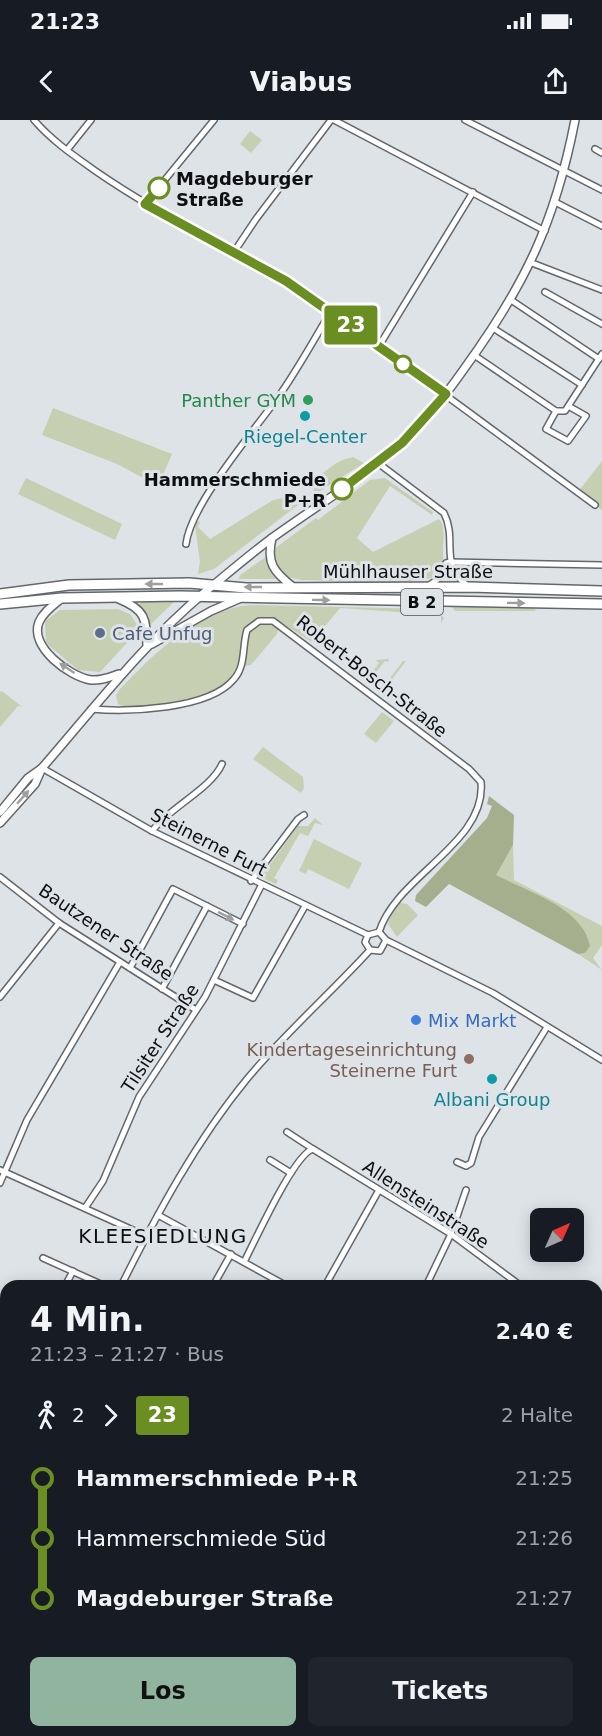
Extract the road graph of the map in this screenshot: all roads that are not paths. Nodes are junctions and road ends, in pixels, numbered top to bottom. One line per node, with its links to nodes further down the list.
1 (34, 120): 8 (street)
2 (91, 120): 8 (street)
3 (214, 120): 14 (street)
4 (333, 120): 12 (street); 17 (street)
5 (465, 120): 10 (street)
6 (575, 120): 10 (street)
7 (595, 149): 9 (street)
8 (67, 150): 14 (street)
9 (602, 153)
10 (565, 171): 11 (street); 13 (street)
11 (602, 190)
12 (473, 192): 16 (street); 25 (street)
13 (555, 202): 15 (street); 16 (street)
14 (145, 204): 17 (street)
15 (602, 226)
16 (545, 231): 18 (street)
17 (234, 252): 22 (street)
18 (532, 262): 19 (street); 21 (street)
19 (602, 290)
20 (545, 292): 23 (street)
21 (511, 300): 24 (street); 27 (street)
22 (331, 311): 25 (street); 35 (street)
23 (602, 324)
24 (493, 328): 26 (street); 28 (street)
25 (379, 346): 29 (street)
26 (474, 355): 29 (street); 31 (street)
27 (600, 357): 28 (street)
28 (582, 385): 30 (street)
29 (446, 394): 32 (street); 33 (street)
30 (570, 407): 31 (street); 31 (street)
31 (556, 411)
32 (378, 463): 34 (street); 36 (street)
33 (595, 505)
34 (272, 538): 38 (street); 39 (street)
35 (186, 544)
36 (450, 562): 37 (street); 40 (street); 41 (street)
37 (602, 565)
38 (213, 586): 39 (main road, Mühlhauser Straße / B 2, one-way to 38); 43 (main road, B 2, one-way to 43); 45 (street)
39 (293, 587): 40 (main road, Mühlhauser Straße / B 2)
40 (427, 587): 41 (main road, Mühlhauser Straße / B 2)
41 (470, 587): 42 (main road, Mühlhauser Straße / B 2)
42 (602, 591)
43 (0, 594)
44 (116, 597): 45 (main road, B 2); 46 (main road, B 2); 50 (street)
45 (199, 597): 47 (main road, Mühlhauser Straße / B 2); 50 (street)
46 (62, 598): 48 (main road, B 2); 51 (street, one-way to 46)
47 (241, 598): 49 (main road, Mühlhauser Straße / B 2, one-way to 49); 50 (street)
48 (0, 604)
49 (602, 604)
50 (147, 645): 51 (street)
51 (122, 673): 52 (street)
52 (91, 709): 54 (street); 66 (street, Robert-Bosch-Straße)
53 (222, 764): 58 (street)
54 (42, 768): 55 (street); 57 (street, one-way to 54); 58 (street, Steinerne Furt)
55 (0, 812)
56 (304, 815): 60 (street)
57 (0, 823)
58 (152, 831): 60 (street, Steinerne Furt)
59 (0, 877): 64 (street, Bautzener Straße)
60 (251, 881): 61 (street, Steinerne Furt)
61 (261, 886): 63 (street, Steinerne Furt); 65 (street, Tilsiter Straße)
62 (207, 906): 65 (street, one-way to 65); 71 (street); 73 (street)
63 (305, 906): 67 (street, Steinerne Furt); 72 (street)
64 (58, 923): 70 (street, Bautzener Straße); 74 (street)
65 (243, 924): 72 (street, Tilsiter Straße)
66 (380, 932): 67 (street); 68 (street)
67 (368, 935): 69 (street)
68 (386, 940): 69 (street); 76 (street)
69 (370, 950): 88 (street)
70 (120, 962): 71 (street, Bautzener Straße); 82 (street)
71 (130, 968): 73 (street, Bautzener Straße)
72 (214, 980): 75 (street, Tilsiter Straße)
73 (162, 989): 75 (street, Bautzener Straße)
74 (0, 997)
75 (196, 1011): 87 (street, Tilsiter Straße)
76 (547, 1027): 77 (street); 81 (street)
77 (602, 1060)
78 (287, 1132): 79 (street, Allensteinstraße)
79 (313, 1149): 83 (street); 85 (street, Allensteinstraße)
80 (270, 1160): 83 (street)
81 (457, 1162)
82 (2, 1171): 84 (street); 87 (street)
83 (291, 1173): 93 (street)
84 (0, 1183)
85 (379, 1190): 89 (street, Allensteinstraße); 100 (street)
86 (466, 1190): 89 (street)
87 (85, 1208): 90 (street)
88 (158, 1215): 90 (street); 91 (street)
89 (451, 1234): 101 (street); 102 (street, Allensteinstraße)
90 (146, 1236): 97 (street)
91 (231, 1254): 93 (street); 98 (street)
92 (43, 1258): 94 (street)
93 (244, 1262): 99 (street)
94 (73, 1271): 95 (street); 96 (street)
95 (68, 1280)
96 (92, 1280)
97 (124, 1280)
98 (216, 1280)
99 (276, 1280)
100 (327, 1280)
101 (429, 1280)
102 (513, 1280)

